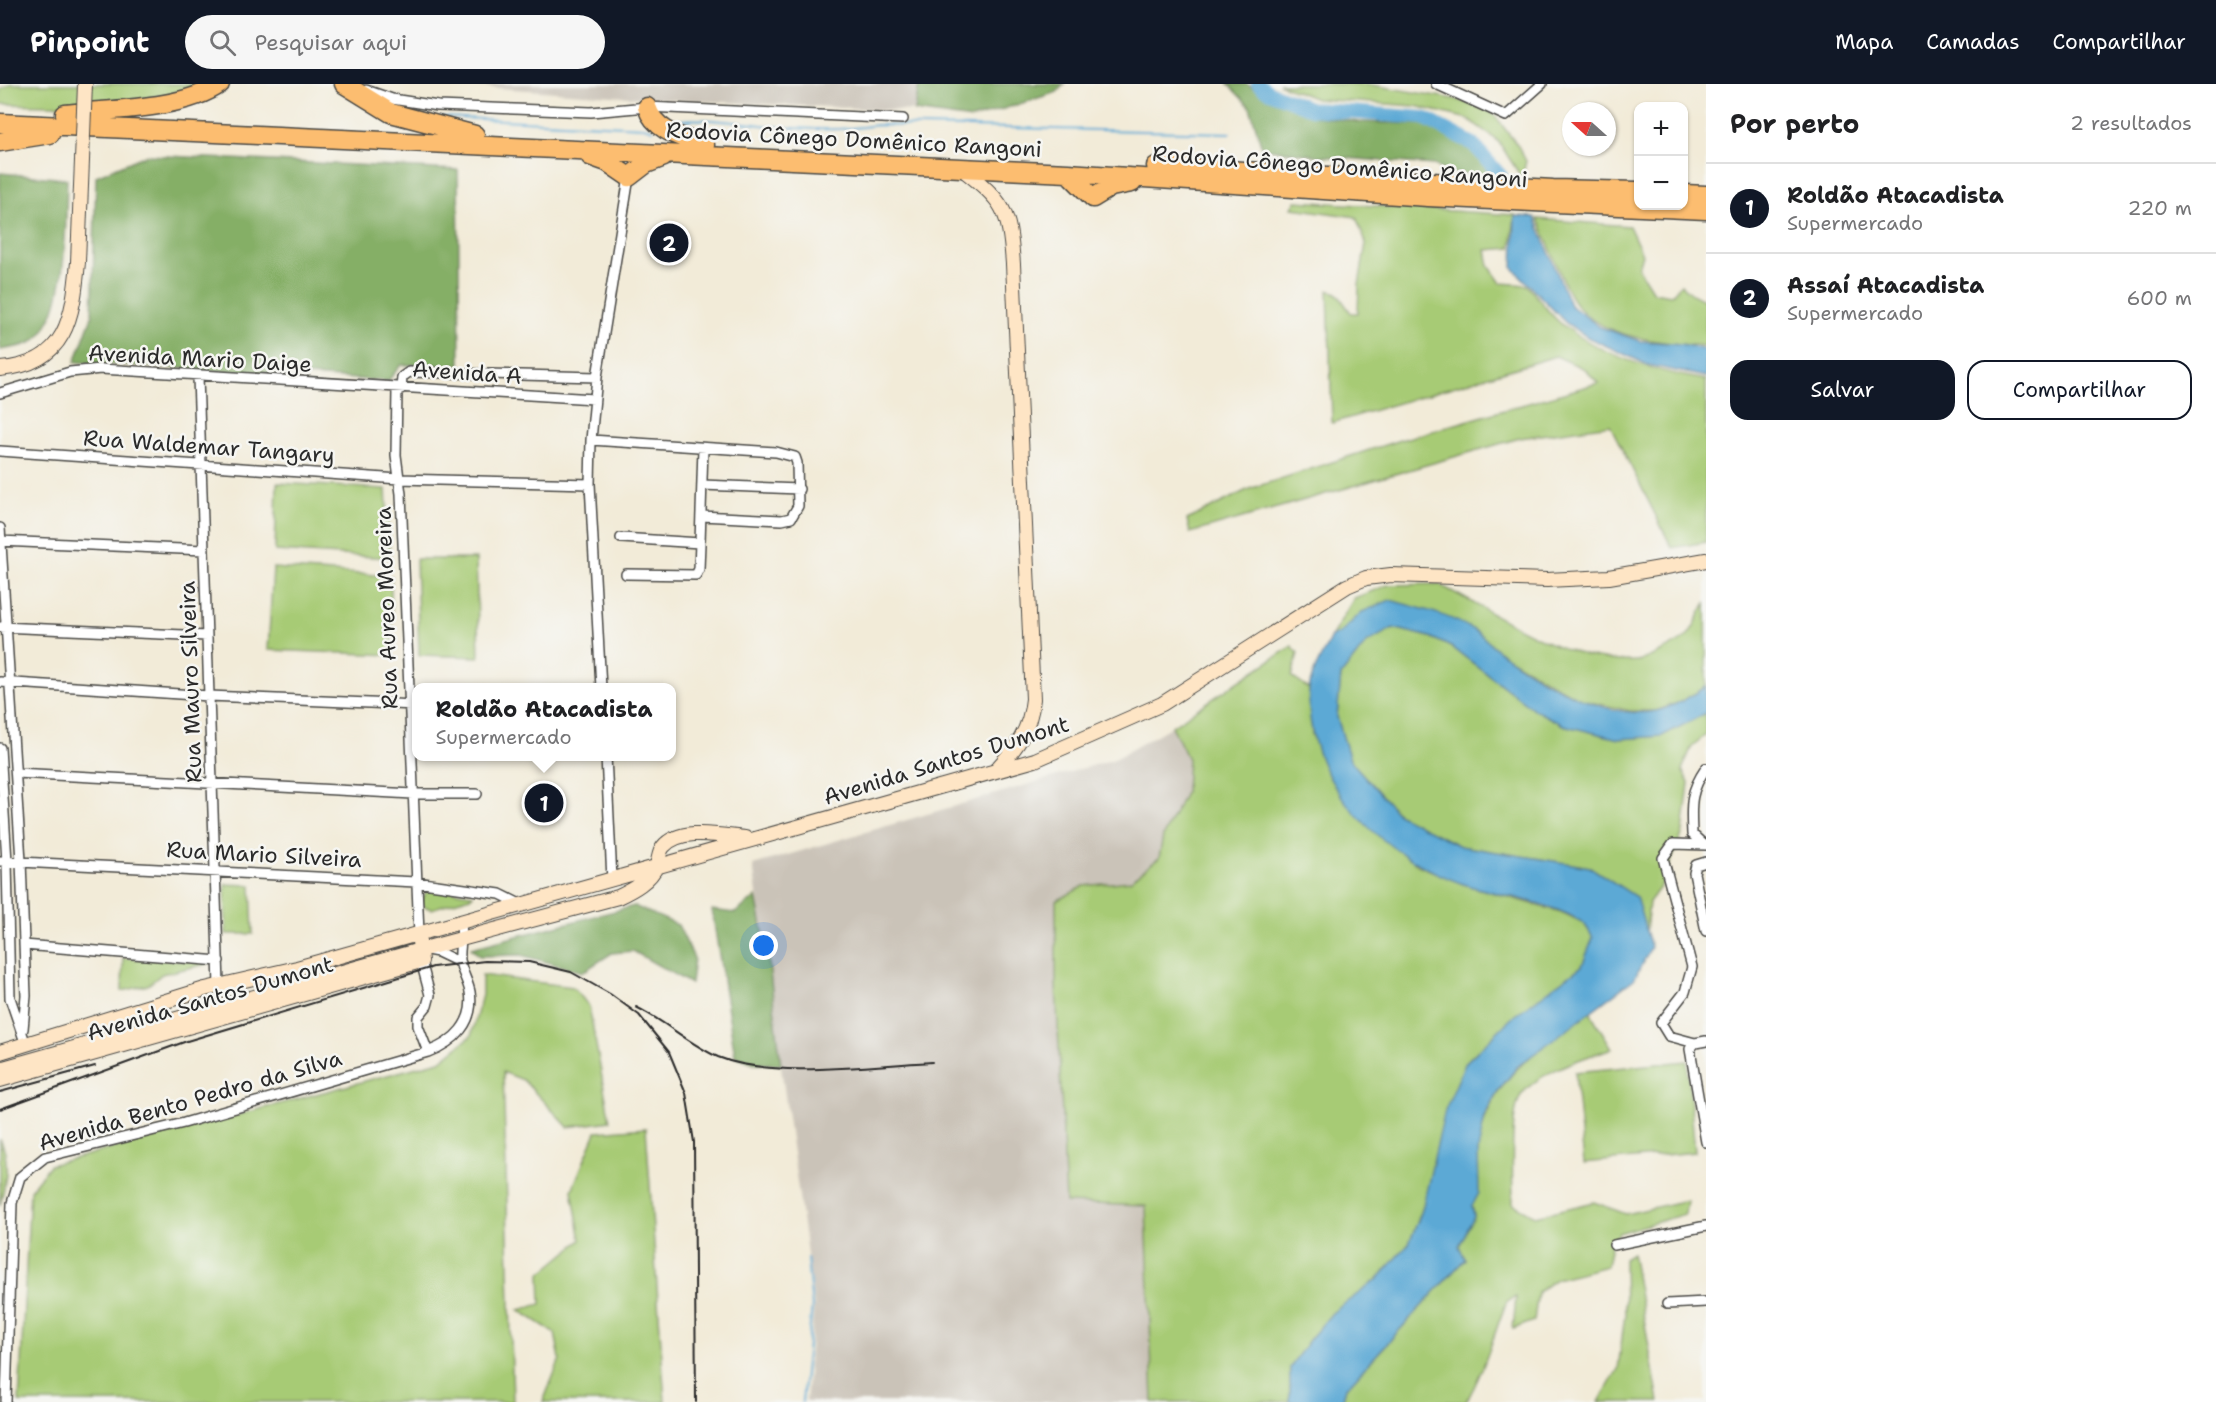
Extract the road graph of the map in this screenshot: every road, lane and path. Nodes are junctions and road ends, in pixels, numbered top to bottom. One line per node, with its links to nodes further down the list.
1 (85, 84): 25 (main road, bridge)
2 (220, 84): 10 (highway)
3 (344, 84): 12 (highway)
4 (350, 84): 7 (street)
5 (1436, 84): 6 (street)
6 (1542, 84)
7 (647, 107): 9 (street); 14 (highway)
8 (0, 111): 10 (highway, Rodovia Cônego Domênico Rangoni)
9 (903, 119)
10 (70, 120): 11 (highway, Rodovia Cônego Domênico Rangoni); 12 (highway, Rodovia Cônego Domênico Rangoni); 13 (highway); 15 (highway, Rodovia Cônego Domênico Rangoni)
11 (0, 123)
12 (475, 135): 14 (highway, Rodovia Cônego Domênico Rangoni)
13 (0, 142)
14 (705, 145): 19 (highway, Rodovia Cônego Domênico Rangoni)
15 (570, 150): 16 (highway, Rodovia Cônego Domênico Rangoni); 18 (highway)
16 (669, 155): 17 (highway, Rodovia Cônego Domênico Rangoni); 18 (highway)
17 (961, 168): 19 (highway, Rodovia Cônego Domênico Rangoni); 64 (main road)
18 (629, 177): 29 (street)
19 (1429, 189): 23 (highway, Rodovia Cônego Domênico Rangoni)
20 (1634, 191): 23 (highway, Rodovia Cônego Domênico Rangoni)
21 (1688, 194): 22 (highway)
22 (1706, 195)
23 (1552, 196): 24 (highway, Rodovia Cônego Domênico Rangoni)
24 (1706, 210)
25 (0, 369)
26 (477, 374): 27 (street, Avenida A); 30 (street, Avenida A); 32 (street)
27 (525, 375): 29 (street, Avenida A); 33 (street)
28 (198, 377): 30 (street, Avenida Mario Daige); 31 (street, Avenida Mario Daige); 38 (street, Rua Mauro Silveira)
29 (597, 377): 34 (street)
30 (399, 389): 32 (street, Avenida A); 39 (street, Rua Aureo Moreira)
31 (0, 393)
32 (477, 393): 33 (street, Avenida A)
33 (524, 396): 34 (street, Avenida A)
34 (594, 399): 35 (street)
35 (591, 440): 36 (street); 40 (street)
36 (703, 448): 41 (street); 42 (street)
37 (0, 451): 38 (street, Rua Waldemar Tangary)
38 (200, 464): 39 (street, Rua Waldemar Tangary); 48 (street, Rua Mauro Silveira)
39 (399, 479): 40 (street, Rua Waldemar Tangary); 56 (street, Rua Aureo Moreira)
40 (590, 484): 55 (street)
41 (702, 485): 42 (street); 43 (street)
42 (798, 489): 43 (street)
43 (702, 516): 47 (street)
44 (0, 528): 46 (street)
45 (621, 538): 47 (street)
46 (0, 541): 48 (street); 51 (street)
47 (700, 543): 50 (street)
48 (204, 550): 52 (street, Rua Mauro Silveira)
49 (1706, 560): 64 (main road, Avenida Santos Dumont)
50 (626, 574)
51 (3, 627): 52 (street); 54 (street)
52 (207, 636): 57 (street, Rua Mauro Silveira)
53 (0, 682): 54 (street)
54 (11, 682): 57 (street); 65 (street)
55 (601, 683)
56 (412, 689)
57 (209, 696): 58 (street); 66 (street, Rua Mauro Silveira)
58 (412, 705)
59 (0, 748): 62 (street)
60 (413, 761): 67 (street, Rua Aureo Moreira)
61 (606, 761): 76 (street)
62 (1, 768): 71 (street)
63 (1706, 768): 70 (street)
64 (995, 771): 69 (main road, Avenida Santos Dumont)
65 (16, 773): 66 (street); 72 (street)
66 (213, 783): 67 (street); 75 (street, Rua Mauro Silveira)
67 (413, 794): 68 (street); 77 (street, Rua Aureo Moreira)
68 (477, 794)
69 (753, 838): 74 (main road, Avenida Santos Dumont); 74 (main road)
70 (1706, 845): 91 (street)
71 (3, 861): 72 (street, Rua Mario Silveira); 84 (street)
72 (21, 861): 75 (street, Rua Mario Silveira); 83 (street)
73 (1706, 862): 80 (street)
74 (656, 867): 76 (main road, Avenida Santos Dumont); 82 (main road)
75 (215, 871): 77 (street, Rua Mario Silveira); 86 (street, Rua Mauro Silveira)
76 (612, 879): 78 (main road, Avenida Santos Dumont)
77 (416, 882): 78 (street, Rua Mario Silveira); 81 (street, Rua Aureo Moreira)
78 (523, 905): 79 (main road, Avenida Santos Dumont)
79 (461, 922): 81 (main road, Avenida Santos Dumont); 82 (street, Avenida Bento Pedro da Silva)
80 (1706, 931)
81 (419, 934): 85 (main road); 88 (main road, Avenida Santos Dumont)
82 (463, 939): 85 (main road); 87 (street, Avenida Bento Pedro da Silva)
83 (24, 945): 86 (street); 89 (street)
84 (4, 949): 89 (street)
85 (420, 955): 87 (street); 94 (street); 95 (main road, Avenida Santos Dumont); 96 (main road, Avenida Santos Dumont)
86 (219, 961): 88 (street, Rua Mauro Silveira)
87 (461, 963): 94 (street, Avenida Bento Pedro da Silva)
88 (219, 985): 92 (main road, Avenida Santos Dumont)
89 (23, 1029): 92 (street)
90 (1706, 1041): 91 (street)
91 (1695, 1042): 97 (street)
92 (26, 1045): 93 (main road, Avenida Santos Dumont)
93 (0, 1052)
94 (428, 1053): 102 (street, Avenida Bento Pedro da Silva)
95 (0, 1069)
96 (0, 1080)
97 (1706, 1142)
98 (1706, 1226): 99 (street)
99 (1614, 1245)
100 (1706, 1302): 101 (street)
101 (1667, 1304)
102 (6, 1402)

